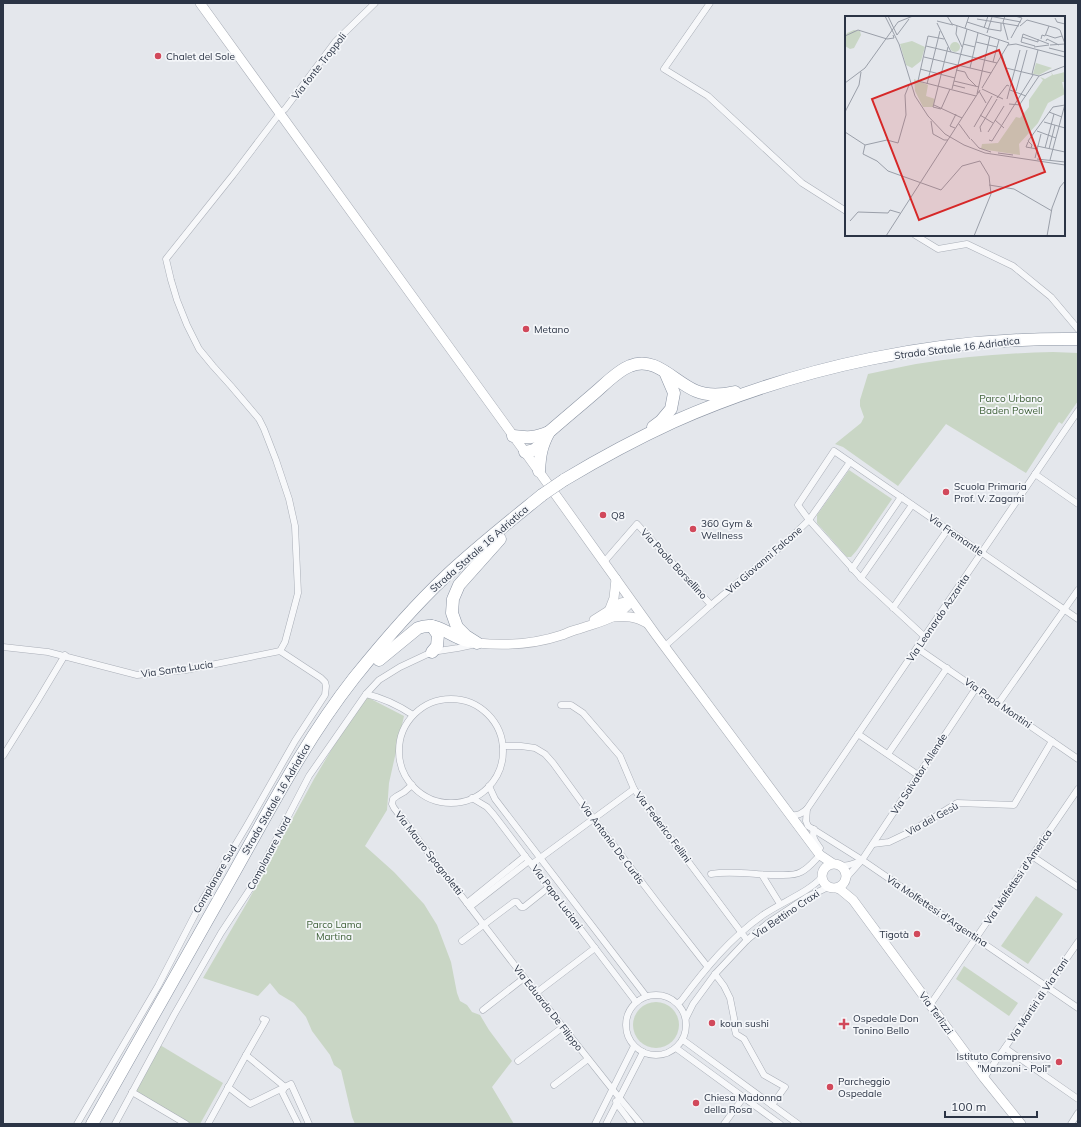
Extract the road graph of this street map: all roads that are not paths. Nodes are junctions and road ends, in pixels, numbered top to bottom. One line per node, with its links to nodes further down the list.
1 (200, 3): 4 (main road)
2 (376, 3): 4 (street, Via fonte Troppoli)
3 (710, 3): 5 (street)
4 (280, 113): 13 (main road); 47 (street, Via fonte Troppoli)
5 (845, 210)
6 (917, 236): 7 (street)
7 (1078, 329)
8 (1078, 339): 11 (highway, Strada Statale 16 Adriatica)
9 (1078, 346): 20 (highway, Strada Statale 16 Adriatica)
10 (665, 372): 11 (highway); 14 (highway); 16 (highway)
11 (779, 383): 16 (highway, Strada Statale 16 Adriatica)
12 (1078, 411): 19 (street, Via Leonardo Azzarita)
13 (513, 436): 14 (highway); 15 (main road)
14 (540, 440): 15 (highway); 18 (highway)
15 (525, 452): 18 (main road)
16 (610, 454): 20 (highway, Strada Statale 16 Adriatica)
17 (850, 462): 21 (street, Via Fremantle); 25 (street, Via Giovanni Falcone); 25 (street, Via Fremantle)
18 (539, 471): 29 (main road)
19 (1036, 474): 23 (street); 28 (street, Via Leonardo Azzarita)
20 (566, 483): 22 (highway, Strada Statale 16 Adriatica, bridge)
21 (901, 497): 24 (street, Via Fremantle); 30 (street)
22 (544, 498): 27 (highway, Strada Statale 16 Adriatica); 137 (highway, Strada Statale 16 Adriatica)
23 (1078, 504)
24 (912, 505): 26 (street, Via Fremantle); 32 (street)
25 (809, 520): 30 (street); 35 (street, Via Giovanni Falcone)
26 (948, 529): 28 (street, Via Fremantle); 36 (street)
27 (500, 539): 43 (highway); 50 (highway, Strada Statale 16 Adriatica)
28 (982, 553): 37 (street, Via Fremantle); 42 (street, Via Leonardo Azzarita)
29 (604, 562): 31 (main road); 35 (street, Via Paolo Borsellino)
30 (852, 568): 32 (street)
31 (616, 578): 34 (main road); 38 (main road)
32 (861, 578): 36 (street)
33 (1078, 590): 37 (street)
34 (631, 600): 38 (main road); 40 (main road)
35 (711, 605): 44 (street, Via Giovanni Falcone)
36 (893, 608): 42 (street)
37 (1064, 610): 39 (street, Via Fremantle); 54 (street)
38 (610, 614): 40 (main road); 43 (main road)
39 (1078, 619)
40 (648, 624): 44 (main road)
41 (432, 626): 43 (highway); 48 (highway); 50 (highway)
42 (925, 637): 46 (street, Via Leonardo Azzarita)
43 (477, 643): 48 (street, Complanare Nord)
44 (665, 646): 70 (main road)
45 (3, 647): 49 (street, Via Santa Lucia)
46 (917, 648): 51 (street, Via Papa Montini); 57 (street, Via Leonardo Azzarita)
47 (280, 652): 49 (street, Via Santa Lucia); 136 (street, Complanare Sud)
48 (432, 652): 53 (street, Complanare Nord)
49 (65, 655): 61 (street)
50 (379, 660): 138 (highway, Strada Statale 16 Adriatica)
51 (947, 668): 52 (street, Via Papa Montini); 60 (street)
52 (976, 688): 54 (street, Via Papa Montini); 63 (street, Via Salvator Allende)
53 (366, 694): 56 (street); 127 (street, Complanare Nord)
54 (998, 704): 58 (street, Via Papa Montini)
55 (561, 705): 67 (street, Via Federico Fellini)
56 (413, 715): 59 (street); 64 (street)
57 (858, 734): 60 (street); 69 (street, Via Leonardo Azzarita)
58 (1052, 741): 62 (street, Via Papa Montini); 73 (street, Via del Gesù)
59 (503, 746): 65 (street); 71 (street, Via Antonio De Curtis)
60 (888, 754): 63 (street)
61 (3, 756)
62 (1078, 759)
63 (918, 775): 73 (street, Via Salvator Allende)
64 (412, 785): 68 (street); 90 (street, Via Mauro Spagnoletti)
65 (489, 786): 68 (street); 76 (street, Via Papa Luciani)
66 (1078, 788): 75 (street, Via Molfettesi d'America)
67 (634, 789): 71 (street); 93 (street, Via Federico Fellini)
68 (472, 798): 77 (street, Via Papa Luciani)
69 (807, 809): 70 (street); 72 (street)
70 (790, 814): 74 (main road)
71 (593, 818): 76 (street); 100 (street, Via Antonio De Curtis)
72 (814, 829): 78 (street, Via Molfettesi d'Argentina); 79 (street)
73 (873, 844): 78 (street, Via Salvator Allende)
74 (820, 855): 79 (main road); 81 (main road); 83 (street)
75 (1032, 856): 85 (street); 95 (street, Via Molfettesi d'America)
76 (539, 858): 77 (street); 92 (street, Via Papa Luciani)
77 (529, 860): 86 (street, Via Papa Luciani); 90 (street)
78 (862, 860): 80 (street); 84 (street, Via Salvator Allende); 95 (street, Via Molfettesi d'Argentina)
79 (830, 862): 80 (main road); 81 (main road)
80 (842, 866): 84 (main road)
81 (822, 873): 87 (main road); 89 (street, Via Bettino Craxi)
82 (711, 874): 83 (street)
83 (762, 875): 89 (street)
84 (846, 878): 87 (main road); 88 (main road, Via Terlizzi)
85 (1078, 887)
86 (549, 888): 91 (street); 94 (street, Via Papa Luciani)
87 (833, 888): 88 (main road, Via Terlizzi); 96 (street, Via Bettino Craxi)
88 (853, 900): 108 (main road, Via Terlizzi)
89 (780, 904): 93 (street, Via Bettino Craxi)
90 (469, 905): 91 (street, Via Mauro Spagnoletti)
91 (484, 925): 97 (street); 102 (street, Via Eduardo De Filippo)
92 (595, 930): 94 (street); 105 (street, Via Papa Luciani)
93 (741, 931): 96 (street, Via Federico Fellini); 100 (street, Via Bettino Craxi)
94 (586, 936): 99 (street, Via Papa Luciani)
95 (976, 938): 103 (street, Via Molfettesi d'Argentina); 108 (street, Via Molfettesi d'America)
96 (747, 940): 101 (street, Via Bettino Craxi)
97 (462, 941)
98 (1078, 942): 103 (street, Via Martiri di Via Fani)
99 (595, 948): 104 (street); 106 (street, Via Papa Luciani)
100 (707, 966): 107 (street, Via Bettino Craxi)
101 (715, 974): 111 (street, Via Bettino Craxi); 132 (street)
102 (524, 978): 104 (street, Via Eduardo De Filippo); 110 (street)
103 (1047, 987): 109 (street, Via Molfettesi d'Argentina); 117 (street, Via Martiri di Via Fani)
104 (536, 993): 113 (street, Via Eduardo De Filippo)
105 (646, 996): 106 (street); 107 (street)
106 (636, 1002): 115 (street)
107 (678, 1003): 111 (street)
108 (930, 1005): 122 (main road, Via Terlizzi)
109 (1078, 1008)
110 (483, 1010)
111 (686, 1018): 114 (street)
112 (263, 1019): 119 (street)
113 (563, 1027): 120 (street, Via Eduardo De Filippo); 121 (street)
114 (683, 1040): 116 (street); 132 (street)
115 (634, 1046): 118 (street); 126 (street)
116 (676, 1048): 118 (street); 129 (street)
117 (1005, 1048): 122 (street, Via Martiri di Via Fani); 130 (street)
118 (643, 1052): 128 (street)
119 (246, 1055): 123 (street); 125 (street)
120 (588, 1059): 124 (street); 126 (street, Via Eduardo De Filippo)
121 (518, 1061)
122 (984, 1078): 151 (main road, Via Terlizzi)
123 (288, 1085): 125 (street); 142 (street); 143 (street)
124 (554, 1085)
125 (228, 1087): 141 (street)
126 (613, 1090): 128 (street, Via Eduardo De Filippo); 131 (street); 144 (street)
127 (132, 1092): 139 (street, Complanare Nord); 140 (street)
128 (620, 1098): 131 (street); 147 (street, Via Eduardo De Filippo)
129 (743, 1098): 135 (street); 148 (street)
130 (1078, 1099)
131 (617, 1104): 145 (street); 146 (street)
132 (772, 1105): 133 (street)
133 (777, 1109): 135 (street); 150 (street)
134 (1078, 1113): 152 (street)
135 (771, 1118): 149 (street)
136 (77, 1124)
137 (92, 1124)
138 (99, 1124)
139 (115, 1124)
140 (186, 1124)
141 (208, 1124)
142 (298, 1124)
143 (309, 1124)
144 (595, 1124)
145 (606, 1124)
146 (632, 1124)
147 (641, 1124)
148 (724, 1124)
149 (780, 1124)
150 (798, 1124)
151 (1022, 1124)
152 (1071, 1124)

